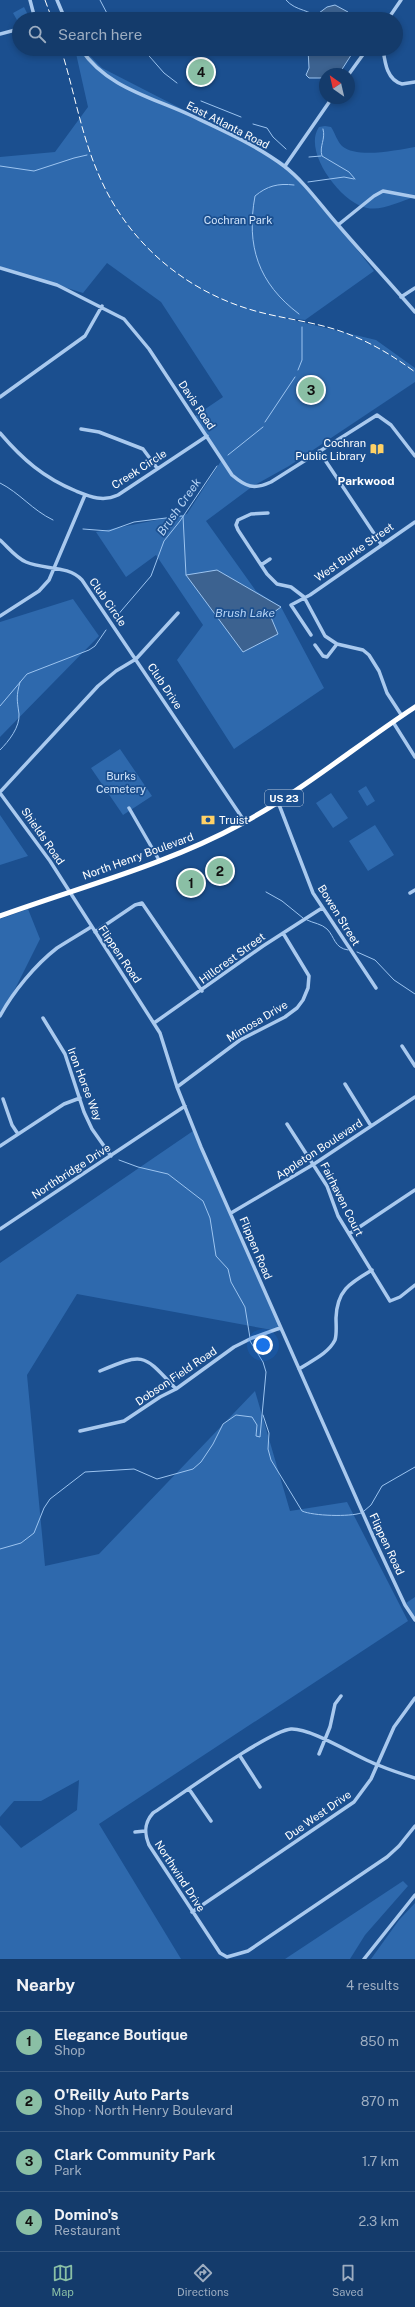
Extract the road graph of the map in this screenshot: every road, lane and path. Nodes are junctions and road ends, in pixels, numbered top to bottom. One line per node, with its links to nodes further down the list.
1 (30, 0): 4 (street)
2 (58, 0): 5 (street)
3 (401, 0): 6 (street)
4 (33, 12)
5 (62, 12)
6 (393, 12)
7 (12, 31): 8 (street)
8 (0, 34)
9 (86, 56): 15 (street, East Atlanta Road)
10 (362, 56): 12 (street)
11 (384, 56): 13 (street)
12 (353, 68)
13 (415, 82)
14 (328, 104): 15 (street)
15 (285, 166): 17 (street, East Atlanta Road)
16 (415, 197): 17 (street)
17 (338, 225): 20 (street, East Atlanta Road)
18 (0, 268): 21 (street, Davis Road)
19 (415, 288): 20 (street)
20 (401, 297): 22 (street, East Atlanta Road)
21 (102, 306): 23 (street); 26 (street, Davis Road)
22 (415, 312)
23 (0, 397)
24 (81, 429): 29 (street)
25 (0, 433): 30 (street, Creek Circle)
26 (207, 436): 27 (street, Davis Road); 29 (street, Creek Circle)
27 (319, 451): 28 (street, Davis Road); 34 (street)
28 (414, 454)
29 (157, 468): 30 (street, Creek Circle)
30 (85, 495): 37 (street)
31 (268, 513): 36 (street)
32 (415, 522): 34 (street, West Burke Street)
33 (0, 540): 37 (street, Club Circle)
34 (381, 544): 38 (street, West Burke Street)
35 (270, 559): 36 (street)
36 (261, 565): 38 (street)
37 (54, 568): 40 (street); 44 (street, Club Circle)
38 (304, 597): 41 (street, West Burke Street); 42 (street)
39 (178, 613): 44 (street)
40 (0, 616)
41 (311, 636)
42 (337, 644): 43 (street); 46 (street)
43 (315, 645)
44 (136, 659): 49 (street, Club Drive); 52 (street, Club Drive)
45 (415, 707): 46 (highway, North Henry Boulevard / US 23)
46 (402, 716): 47 (highway, North Henry Boulevard / US 23)
47 (393, 722): 48 (street); 50 (highway, North Henry Boulevard / US 23)
48 (415, 757)
49 (0, 793): 55 (street, Shields Road)
50 (278, 802): 52 (highway, North Henry Boulevard / US 23); 57 (street, Bowen Street)
51 (129, 808): 53 (street)
52 (245, 822): 53 (highway, North Henry Boulevard / US 23)
53 (159, 860): 55 (highway, North Henry Boulevard / US 23)
54 (415, 890): 56 (street)
55 (70, 891): 58 (highway, North Henry Boulevard / US 23); 59 (street, Flippen Road)
56 (410, 893)
57 (322, 908): 61 (street, Hillcrest Street); 62 (street, Bowen Street)
58 (0, 916)
59 (91, 927): 60 (street, Flippen Road); 64 (street)
60 (95, 932): 63 (street); 66 (street, Flippen Road)
61 (283, 933): 63 (street, Hillcrest Street); 70 (street, Mimosa Drive)
62 (376, 988)
63 (202, 991): 66 (street, Hillcrest Street)
64 (0, 1016)
65 (43, 1018): 71 (street, Iron Horse Way)
66 (154, 1023): 70 (street, Flippen Road)
67 (402, 1046): 68 (street)
68 (415, 1066)
69 (345, 1084): 76 (street)
70 (177, 1087): 74 (street, Flippen Road)
71 (80, 1098): 77 (street); 79 (street, Iron Horse Way)
72 (415, 1098): 76 (street, Appleton Boulevard)
73 (3, 1099): 77 (street)
74 (185, 1106): 79 (street, Northbridge Drive); 82 (street, Flippen Road)
75 (287, 1124): 80 (street, Fairhaven Court)
76 (371, 1126): 80 (street, Appleton Boulevard)
77 (18, 1134): 78 (street)
78 (0, 1146)
79 (110, 1156): 83 (street, Northbridge Drive)
80 (314, 1164): 82 (street, Appleton Boulevard); 84 (street, Fairhaven Court)
81 (415, 1190): 84 (street)
82 (231, 1213): 87 (street, Flippen Road)
83 (0, 1229)
84 (349, 1234): 85 (street, Fairhaven Court)
85 (372, 1270): 86 (street, Fairhaven Court); 88 (street)
86 (415, 1285)
87 (280, 1328): 88 (street, Flippen Road); 90 (street, Dobson Field Road)
88 (299, 1369): 92 (street, Flippen Road)
89 (100, 1371): 90 (street)
90 (176, 1389): 91 (street, Dobson Field Road)
91 (80, 1431)
92 (415, 1620)
93 (341, 1696): 95 (street)
94 (415, 1698): 98 (street, Due West Drive)
95 (325, 1740): 96 (street); 97 (street, Northwind Drive); 98 (street, Northwind Drive)
96 (319, 1754)
97 (240, 1756): 100 (street); 101 (street, Northwind Drive)
98 (377, 1765): 99 (street, Northwind Drive); 107 (street, Due West Drive)
99 (415, 1778)
100 (260, 1787)
101 (190, 1789): 102 (street); 104 (street, Northwind Drive)
102 (211, 1821)
103 (415, 1826): 107 (street, Northwind Drive)
104 (145, 1831): 105 (street); 107 (street, Northwind Drive)
105 (135, 1832)
106 (415, 1894): 108 (street)
107 (192, 1912)
108 (364, 1959)

